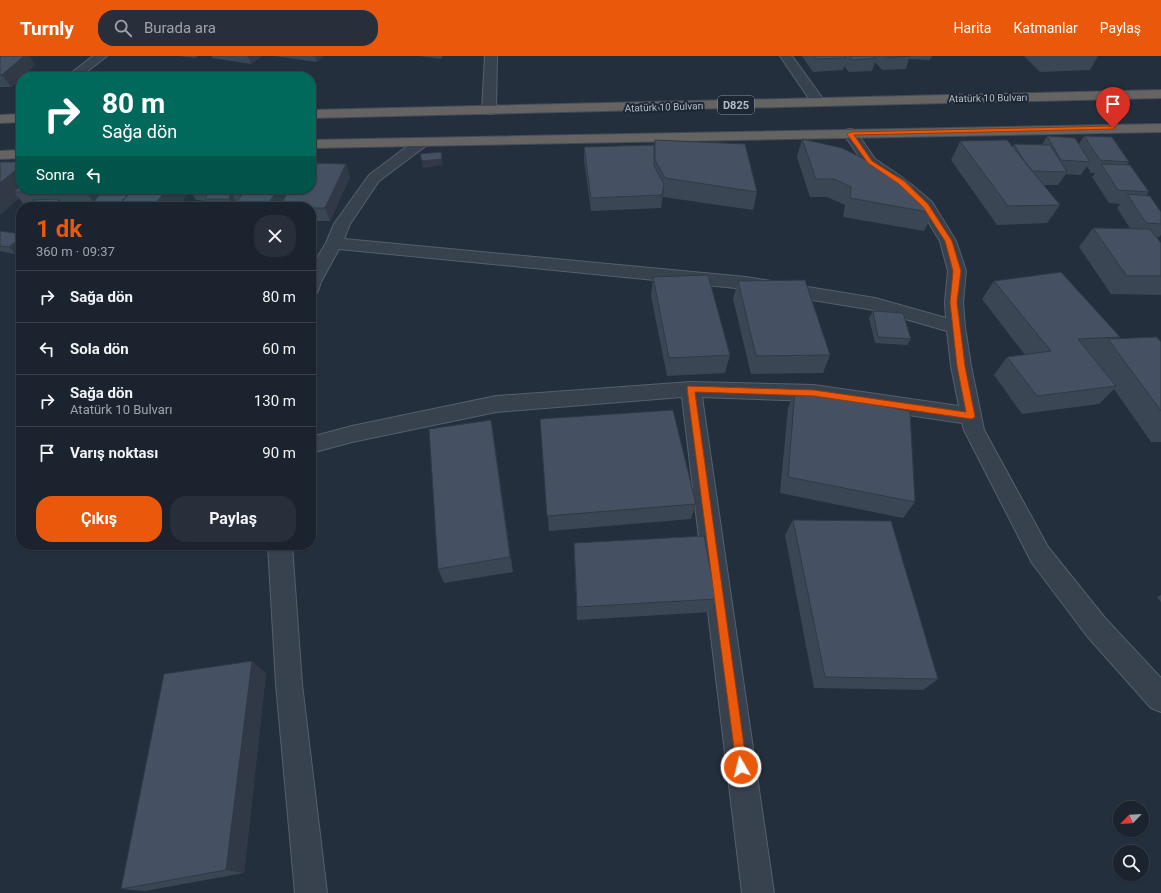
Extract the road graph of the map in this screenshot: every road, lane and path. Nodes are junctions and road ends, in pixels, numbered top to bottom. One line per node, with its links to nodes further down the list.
1 (101, 56): 4 (street)
2 (491, 56): 7 (street)
3 (786, 56): 6 (street)
4 (79, 72)
5 (1161, 94): 6 (highway, Atatürk 10 Bulvarı / D825)
6 (819, 103): 7 (highway, Atatürk 10 Bulvarı / D825)
7 (489, 111): 8 (highway, Atatürk 10 Bulvarı / D825)
8 (316, 114)
9 (16, 117): 10 (highway)
10 (0, 119)
11 (1161, 128): 12 (highway)
12 (850, 134): 13 (highway); 19 (street)
13 (422, 142): 14 (highway); 17 (street)
14 (316, 144)
15 (16, 154): 16 (highway)
16 (0, 155)
17 (334, 243): 18 (street); 19 (street)
18 (316, 275)
19 (956, 327): 21 (street)
20 (691, 388): 21 (street); 22 (street); 26 (street)
21 (971, 416): 24 (street)
22 (316, 444)
23 (280, 550): 25 (street)
24 (1161, 698)
25 (311, 893)
26 (758, 893)

